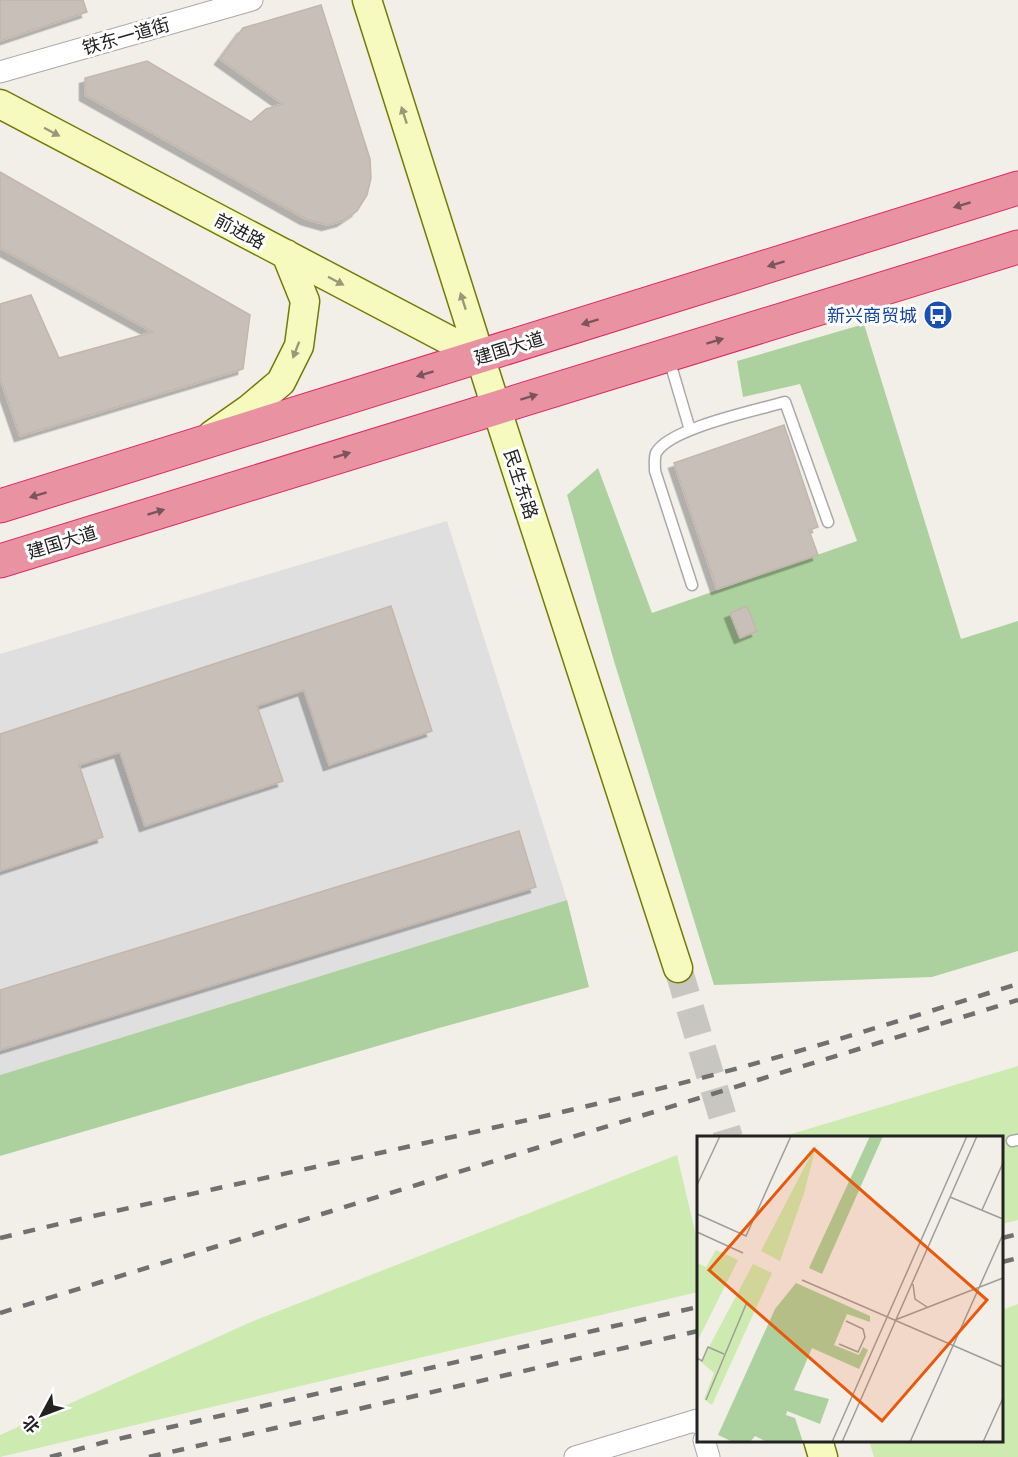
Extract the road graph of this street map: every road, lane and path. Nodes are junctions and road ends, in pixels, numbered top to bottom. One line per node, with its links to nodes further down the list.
1 (252, 0): 3 (street, 铁东一道街)
2 (367, 0): 9 (main road, 民生东路, one-way to 2)
3 (0, 72)
4 (0, 104): 7 (main road, 前进路, one-way to 7)
5 (1018, 188): 9 (highway, 建国大道, one-way to 9)
6 (1018, 246): 8 (highway, 建国大道, one-way to 6)
7 (286, 254): 9 (main road, 前进路, one-way to 9); 12 (main road, one-way to 12)
8 (668, 355): 10 (highway, 建国大道, one-way to 8); 11 (lane)
9 (481, 357): 10 (main road, 民生东路); 12 (highway, 建国大道, one-way to 12)
10 (496, 407): 16 (highway, 建国大道, one-way to 10); 19 (main road, 民生东路)
11 (690, 430): 15 (lane); 18 (lane)
12 (201, 442): 13 (highway, 建国大道)
13 (71, 485): 14 (highway, 建国大道, one-way to 14); 16 (highway)
14 (0, 506)
15 (828, 522)
16 (94, 532): 17 (highway, 建国大道)
17 (0, 561)
18 (692, 585)
19 (678, 968)
20 (697, 1420): 23 (street)
21 (705, 1442): 24 (street)
22 (819, 1442): 25 (main road)
23 (575, 1457)
24 (709, 1457)
25 (823, 1457)

